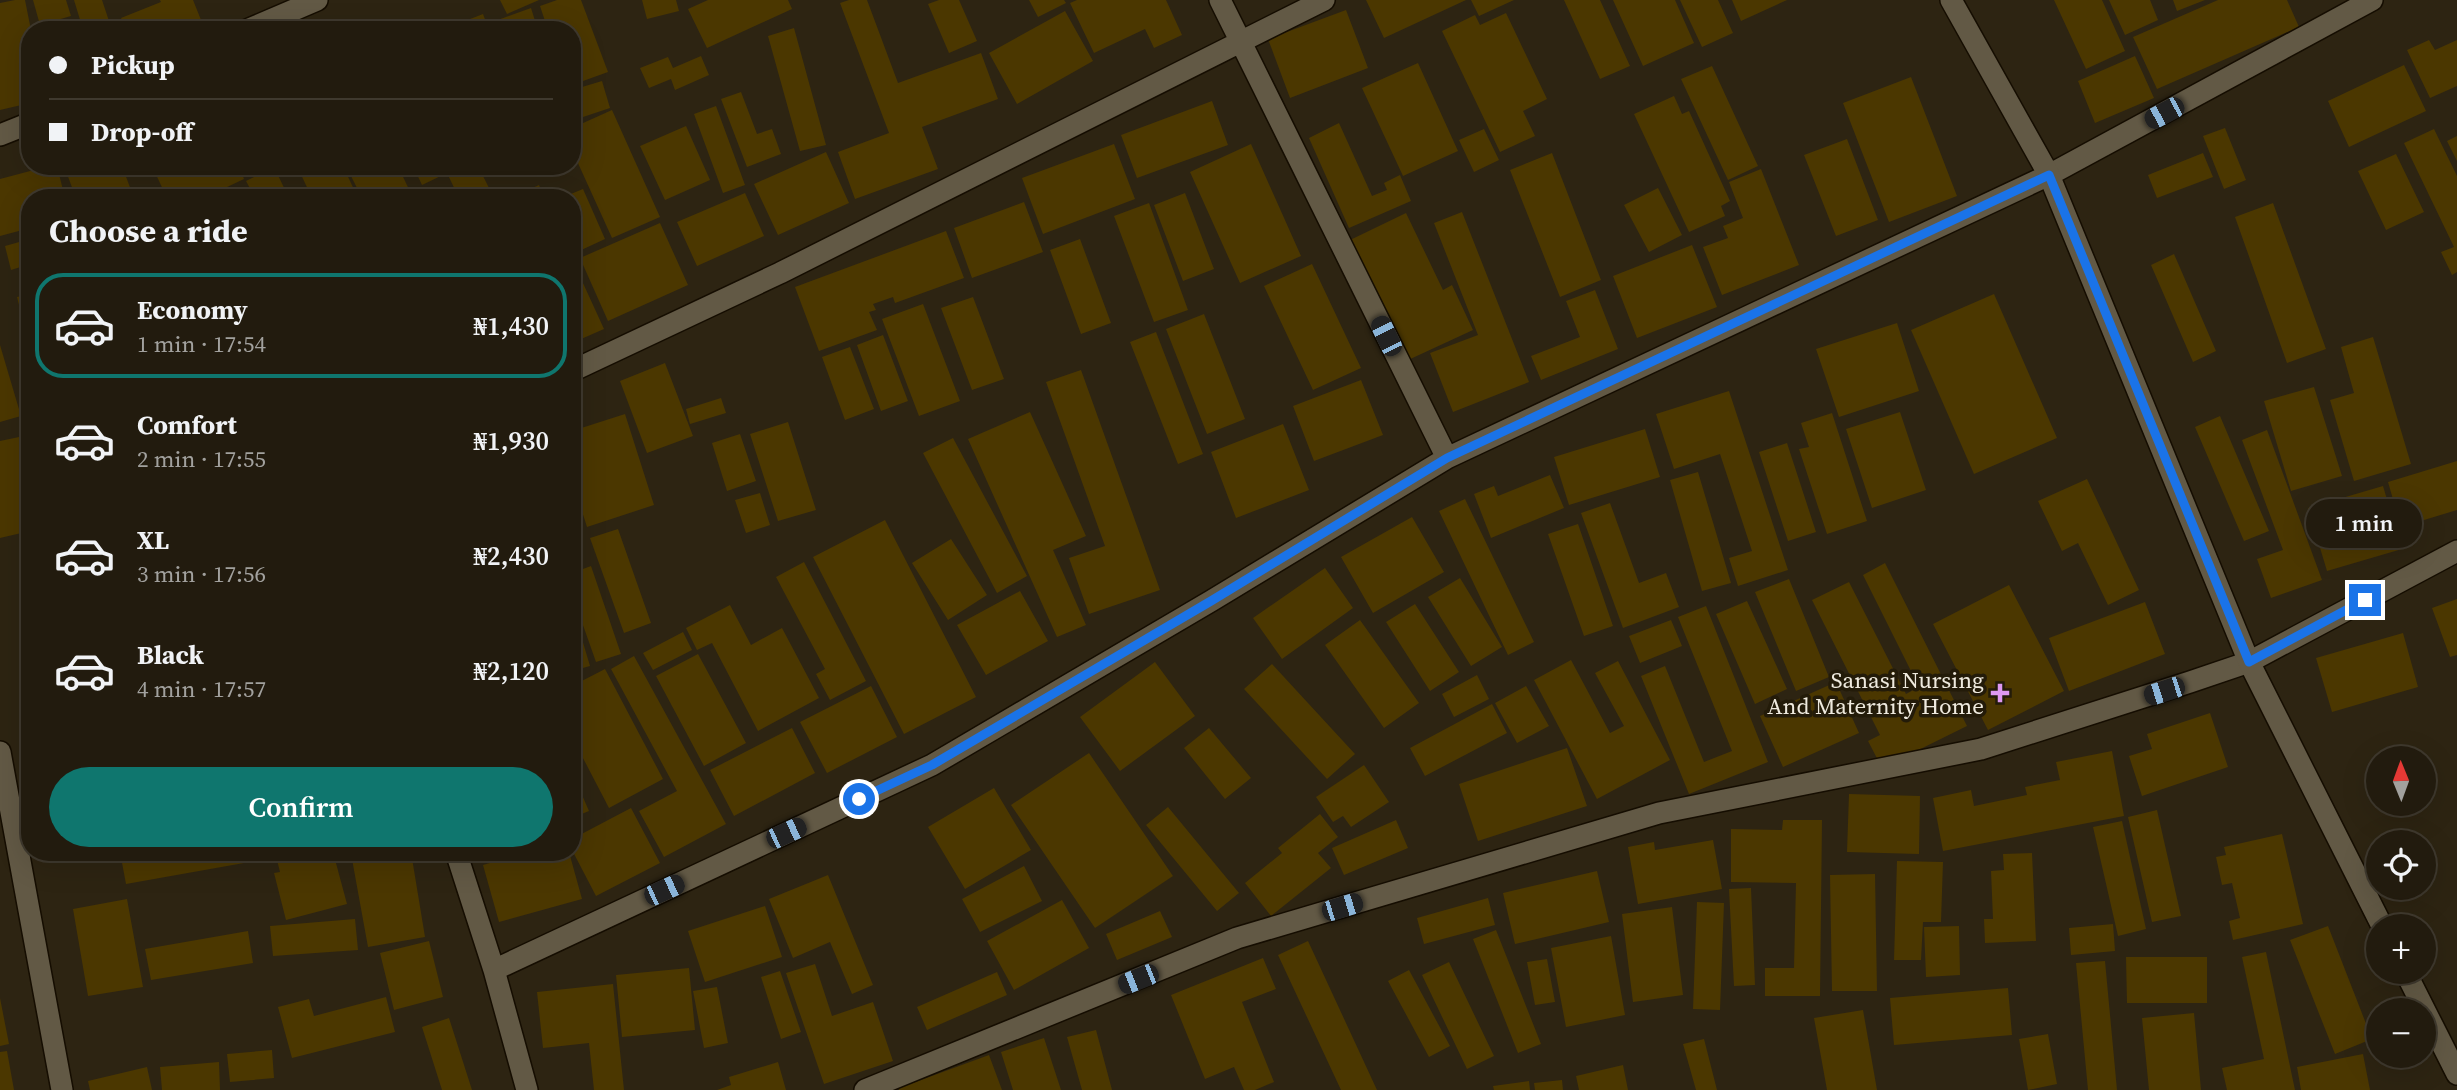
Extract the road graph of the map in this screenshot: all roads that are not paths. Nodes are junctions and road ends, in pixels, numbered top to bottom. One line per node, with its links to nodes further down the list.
1 (317, 0): 6 (street)
2 (1220, 0): 7 (street)
3 (1324, 0): 7 (street)
4 (1951, 0): 10 (street)
5 (2372, 0): 10 (street)
6 (268, 21)
7 (1241, 43): 11 (street); 12 (street)
8 (21, 127): 9 (street)
9 (0, 135)
10 (2049, 175): 12 (street); 14 (street)
11 (581, 367)
12 (1447, 458): 18 (street)
13 (2457, 551): 14 (street)
14 (2249, 662): 17 (street); 23 (street)
15 (0, 752): 21 (street)
16 (459, 861): 18 (street)
17 (2376, 914)
18 (494, 970): 22 (street)
19 (2412, 984): 20 (street)
20 (2457, 1074)
21 (62, 1090)
22 (527, 1090)
23 (865, 1090)

